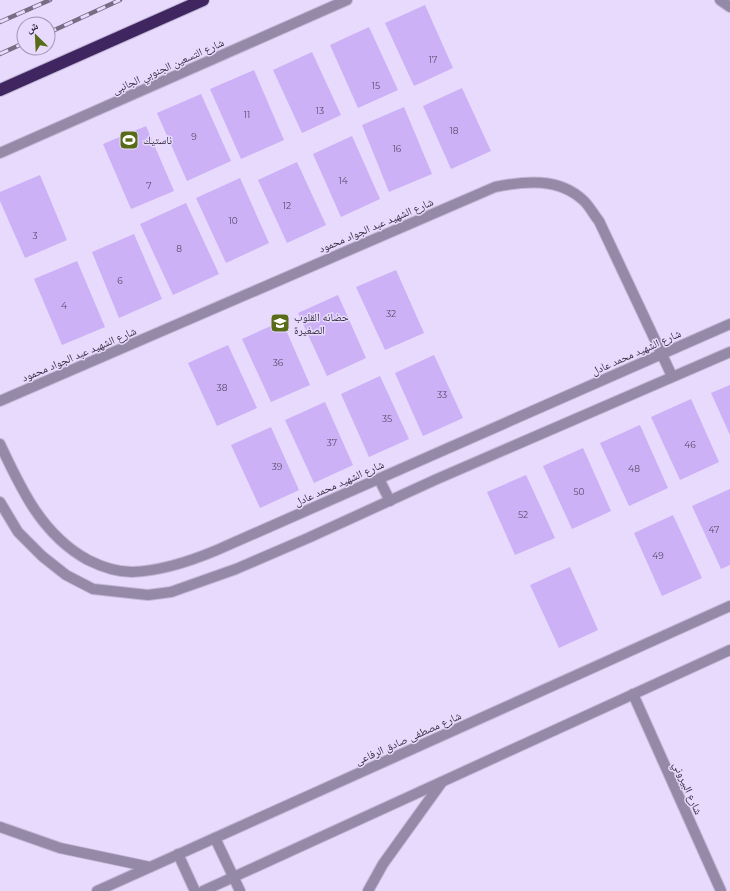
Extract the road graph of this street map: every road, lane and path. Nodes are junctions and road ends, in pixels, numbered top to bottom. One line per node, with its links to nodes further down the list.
1 (204, 0): 5 (highway)
2 (347, 0): 6 (street, شارع التسعين الجنوبي الجانبى)
3 (720, 0): 4 (street)
4 (730, 8)
5 (0, 90)
6 (0, 153)
7 (730, 324): 9 (street, شارع الشهيد محمد عادل)
8 (730, 352): 10 (street)
9 (661, 354): 10 (street, شارع الشهيد عبد الجواد محمود); 11 (street, شارع الشهيد عبد الجواد محمود); 13 (street, شارع الشهيد محمد عادل)
10 (672, 376): 14 (street)
11 (0, 401)
12 (0, 444): 13 (street, شارع الشهيد محمد عادل)
13 (379, 479): 14 (street)
14 (390, 501): 15 (street)
15 (0, 502)
16 (730, 606): 21 (street, شارع مصطفى صادق الرفاعى)
17 (730, 650): 18 (street)
18 (633, 694): 19 (street); 30 (street, شارع البيروني)
19 (442, 782): 24 (street); 29 (street)
20 (0, 826): 23 (street)
21 (215, 838): 22 (street, شارع مصطفى صادق الرفاعى); 24 (street)
22 (178, 854): 23 (street, شارع مصطفى صادق الرفاعى); 26 (street)
23 (150, 867): 25 (street, شارع مصطفى صادق الرفاعى)
24 (234, 877): 27 (street); 28 (street)
25 (97, 891)
26 (195, 891)
27 (203, 891)
28 (240, 891)
29 (368, 891)
30 (721, 891)

